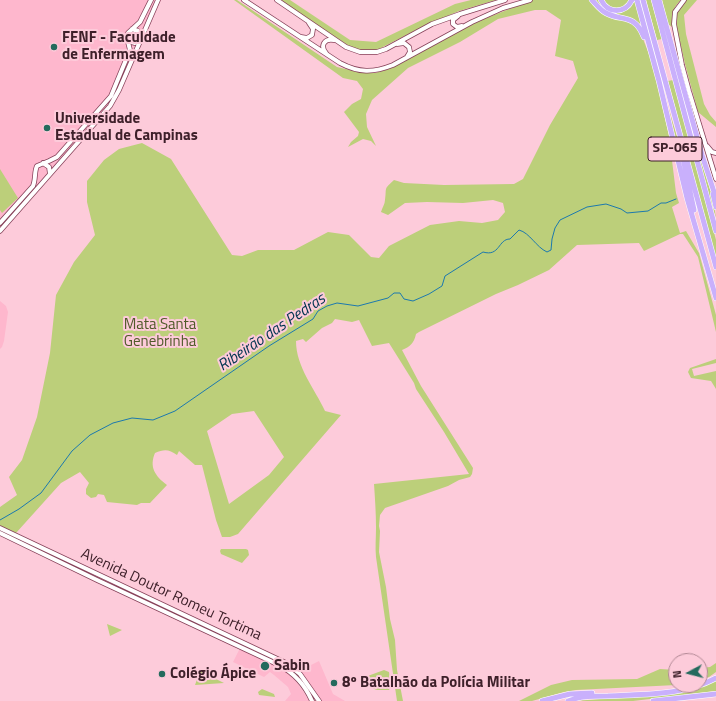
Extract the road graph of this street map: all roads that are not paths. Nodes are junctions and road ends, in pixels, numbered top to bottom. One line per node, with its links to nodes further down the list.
1 (151, 0): 18 (main road)
2 (158, 0): 20 (main road)
3 (245, 0): 19 (main road)
4 (276, 0): 16 (main road)
5 (505, 0): 15 (main road)
6 (530, 0): 17 (main road)
7 (592, 0): 26 (highway)
8 (601, 0): 9 (highway)
9 (632, 0)
10 (637, 0): 26 (highway, SP-065)
11 (643, 0): 27 (highway, SP-065)
12 (654, 0): 42 (highway, SP-065)
13 (659, 0): 30 (highway, SP-065)
14 (684, 0): 28 (main road)
15 (465, 12): 17 (main road); 23 (main road)
16 (298, 14): 19 (main road); 22 (main road)
17 (466, 24): 25 (main road)
18 (132, 29): 20 (main road); 21 (main road)
19 (295, 34): 24 (main road)
20 (141, 39): 21 (main road); 35 (main road)
21 (128, 41): 31 (main road)
22 (338, 41): 23 (main road); 24 (main road)
23 (390, 46): 25 (main road)
24 (328, 56): 25 (main road)
25 (403, 60)
26 (659, 81): 44 (highway, SP-065)
27 (675, 117): 43 (highway, SP-065); 44 (highway)
28 (703, 137): 29 (main road); 34 (main road)
29 (716, 153)
30 (702, 155): 38 (highway, SP-065); 39 (highway)
31 (43, 163): 33 (main road); 35 (main road)
32 (716, 166): 34 (main road)
33 (35, 172): 36 (main road); 40 (main road)
34 (714, 173): 37 (main road)
35 (50, 174): 36 (main road)
36 (46, 179): 41 (main road)
37 (716, 179)
38 (716, 198)
39 (716, 207)
40 (0, 223)
41 (0, 230)
42 (716, 231)
43 (716, 267)
44 (709, 272): 45 (highway, SP-065)
45 (716, 298)
46 (0, 528): 48 (main road, Avenida Doutor Romeu Tortima)
47 (0, 533): 48 (main road); 52 (main road, Avenida Doutor Romeu Tortima)
48 (9, 533): 53 (main road, Avenida Doutor Romeu Tortima)
49 (716, 678): 50 (highway)
50 (649, 693): 54 (highway); 55 (highway)
51 (716, 695): 56 (highway); 57 (highway)
52 (312, 701)
53 (319, 701)
54 (542, 701)
55 (568, 701)
56 (653, 701)
57 (684, 701)

